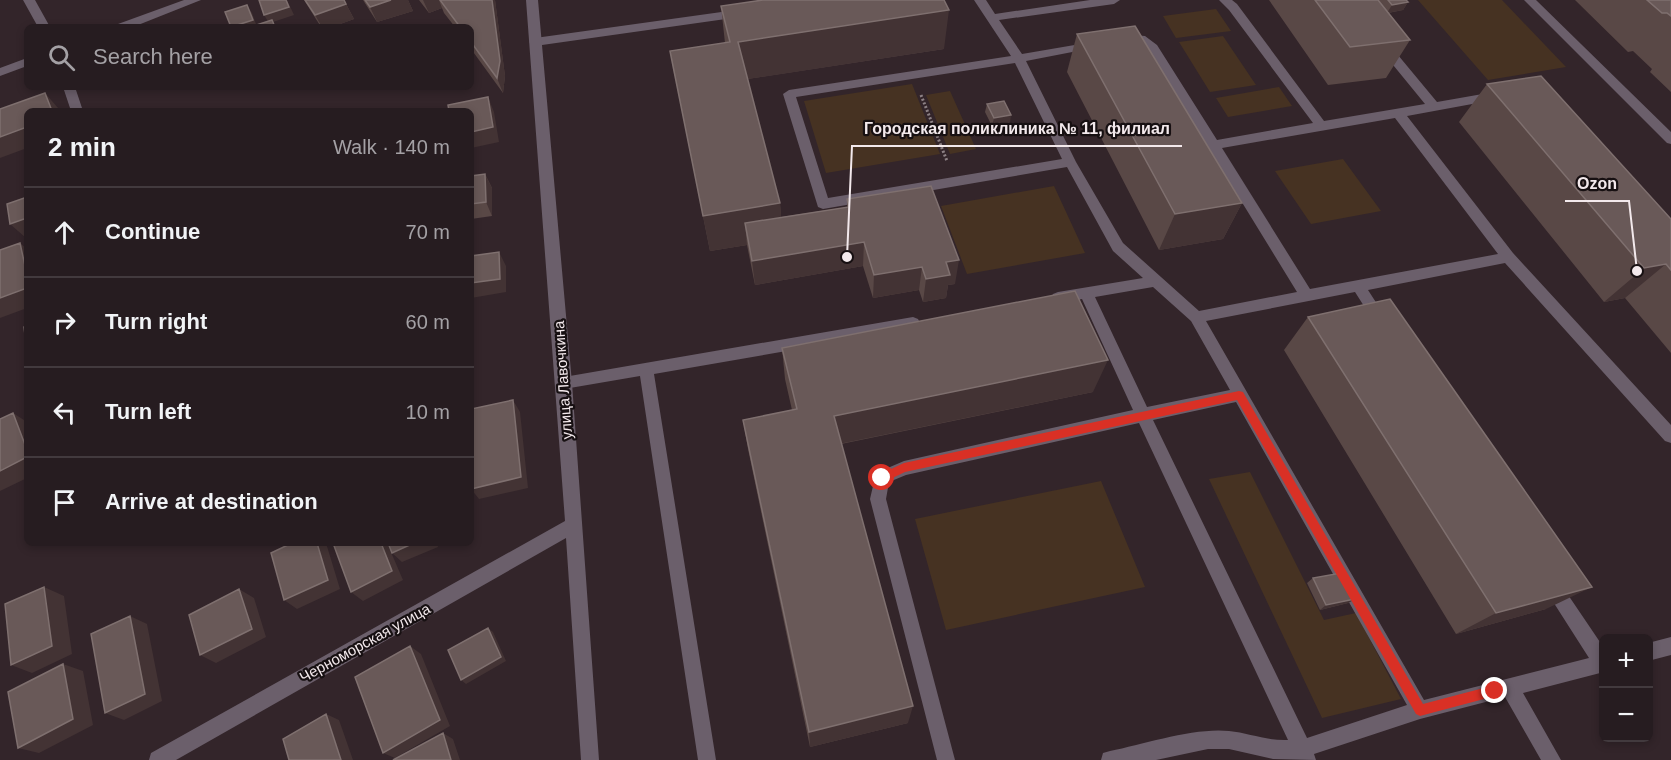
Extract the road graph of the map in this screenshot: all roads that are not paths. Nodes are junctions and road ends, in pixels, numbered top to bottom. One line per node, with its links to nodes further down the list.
1 (29, 0): 10 (street)
2 (195, 0): 11 (street)
3 (532, 0): 13 (street, улица Лавочкина)
4 (980, 0): 9 (street)
5 (1114, 0): 9 (street)
6 (1225, 0): 22 (street)
7 (1530, 0): 23 (street)
8 (760, 10): 13 (street)
9 (990, 18): 14 (street)
10 (42, 24)
11 (130, 24)
12 (1376, 36): 20 (street)
13 (535, 42): 36 (street, улица Лавочкина)
14 (1019, 59): 24 (street); 25 (street); 25 (street)
15 (24, 63): 16 (street)
16 (0, 72)
17 (70, 90): 19 (street)
18 (1510, 93): 20 (street)
19 (76, 108)
20 (1435, 108): 21 (street)
21 (1400, 114): 22 (street); 26 (street)
22 (1322, 127): 24 (street)
23 (1671, 140)
24 (1214, 145): 30 (street)
25 (1070, 162): 27 (street)
26 (1508, 257): 28 (street); 39 (street)
27 (1156, 281): 29 (street); 32 (street)
28 (1358, 286): 30 (street); 34 (street)
29 (1086, 293): 31 (street); 38 (street)
30 (1307, 296): 32 (street)
31 (1039, 301)
32 (1196, 317): 37 (street)
33 (924, 321): 35 (street)
34 (1390, 336)
35 (646, 368): 36 (street); 51 (street)
36 (564, 383): 40 (street, улица Лавочкина)
37 (1239, 395): 38 (street); 47 (street)
38 (1143, 416): 48 (street); 52 (street)
39 (1671, 436)
40 (572, 526): 49 (street, Черноморская улица); 50 (street, улица Лавочкина)
41 (1545, 574): 44 (street)
42 (1671, 646): 43 (street)
43 (1653, 651)
44 (1599, 657)
45 (1599, 664): 46 (street)
46 (1509, 687): 47 (street); 54 (street)
47 (1420, 710): 48 (street)
48 (1305, 754): 53 (street)
49 (158, 760)
50 (590, 760)
51 (707, 760)
52 (946, 760)
53 (1110, 760)
54 (1552, 760)

